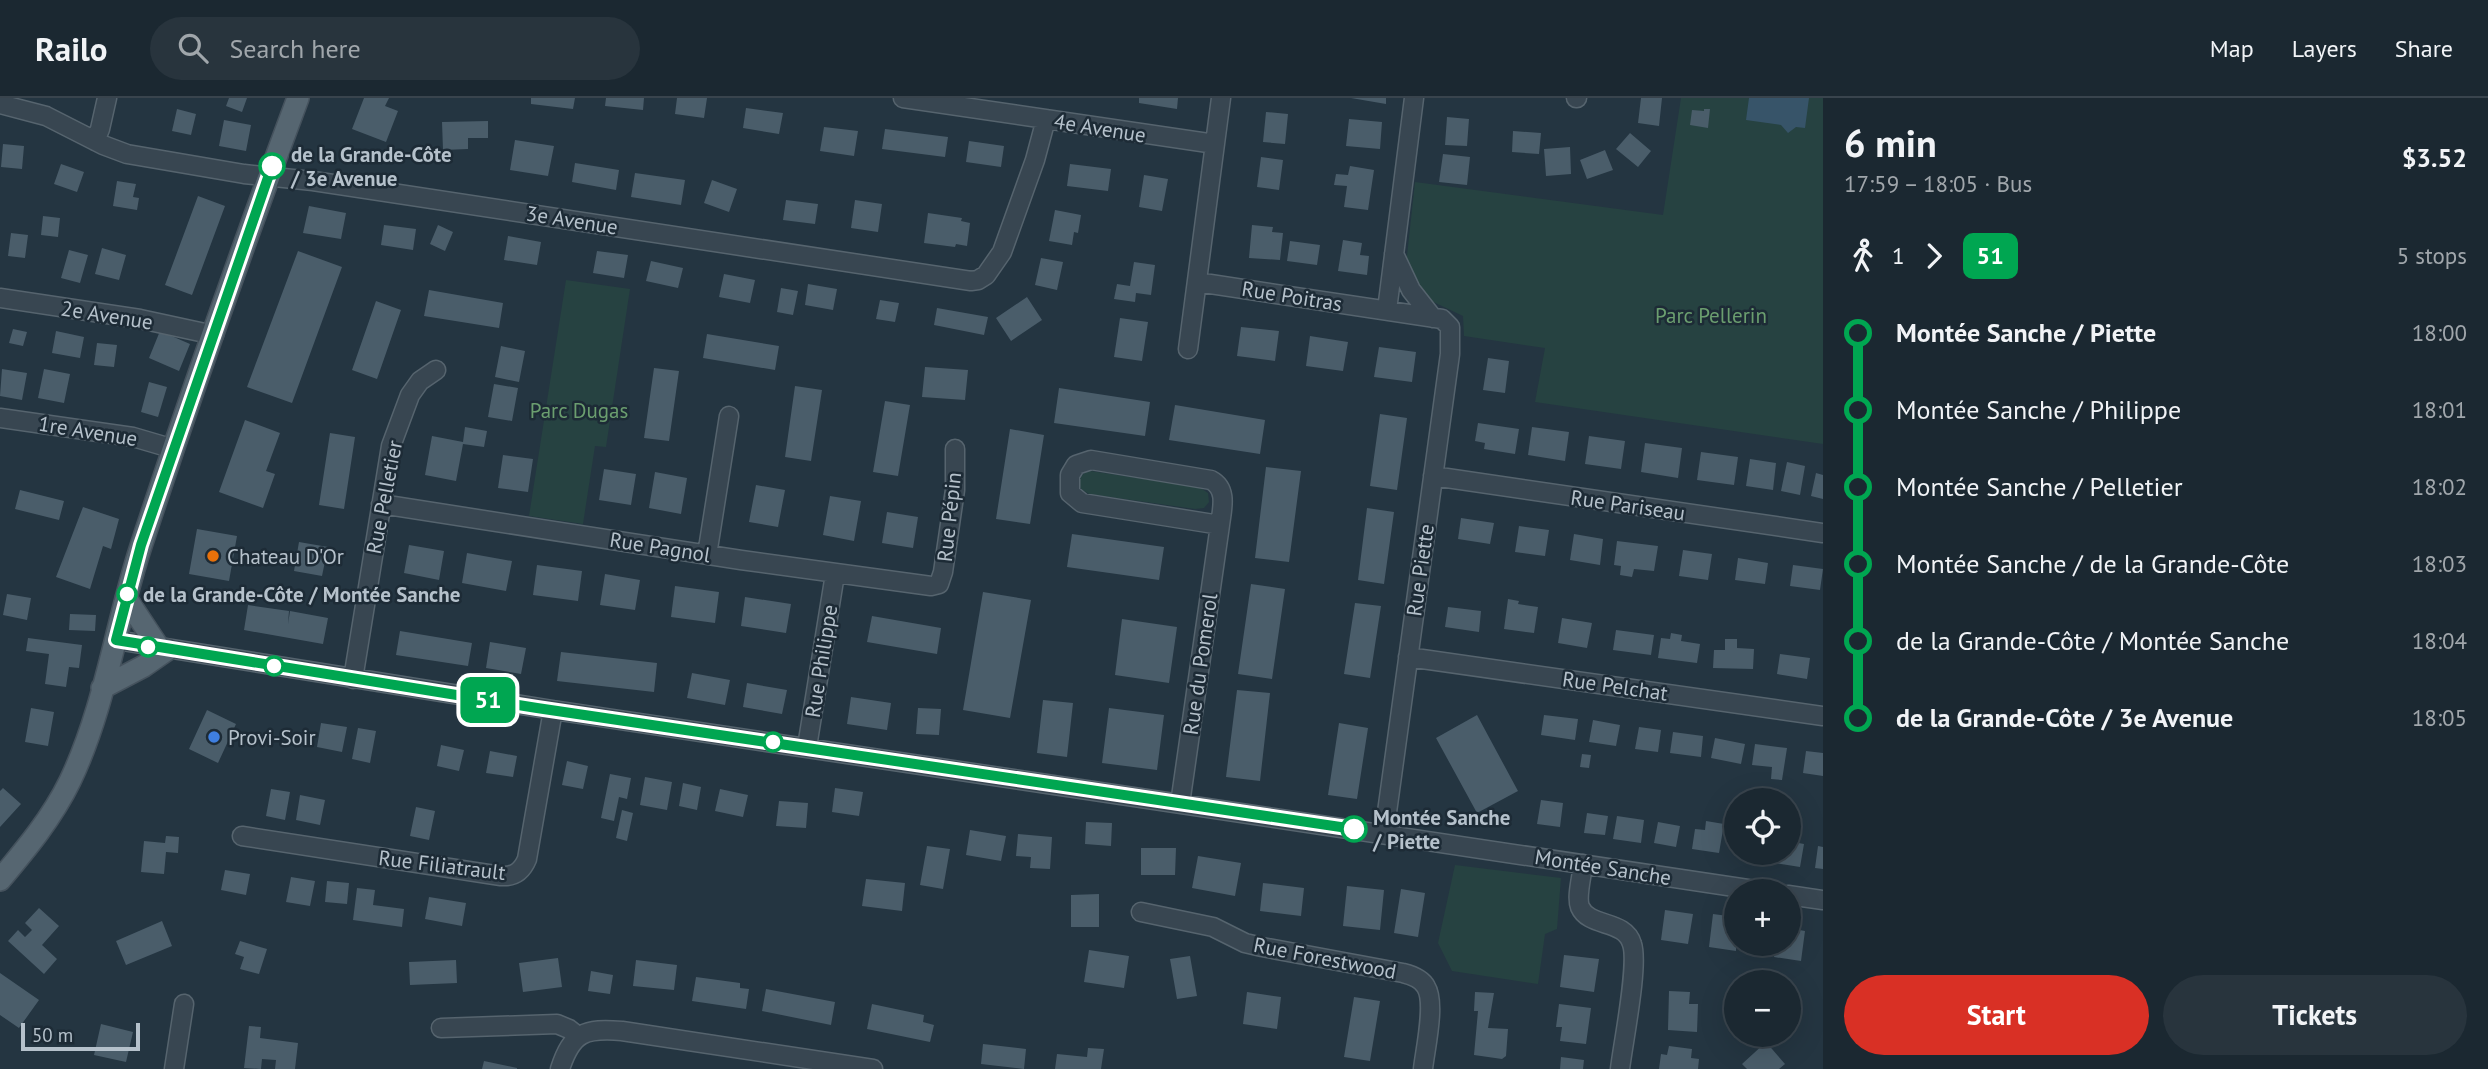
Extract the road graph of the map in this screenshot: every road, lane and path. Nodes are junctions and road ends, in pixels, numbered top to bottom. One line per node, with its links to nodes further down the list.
1 (107, 98): 8 (street)
2 (298, 98): 10 (main road)
3 (903, 98): 7 (street, 4e Avenue)
4 (1221, 98): 9 (street)
5 (1414, 98): 11 (street)
6 (0, 104): 8 (street, 3e Avenue)
7 (1046, 119): 9 (street, 4e Avenue); 10 (street, 3e Avenue)
8 (95, 141): 10 (street, 3e Avenue)
9 (1215, 145): 12 (street)
10 (269, 176): 16 (main road)
11 (1394, 254): 14 (street); 15 (street, Rue Piette)
12 (1197, 282): 14 (street, Rue Poitras); 17 (street)
13 (0, 299): 16 (street, 2e Avenue)
14 (1387, 310): 15 (street)
15 (1433, 318): 23 (street, Rue Piette)
16 (214, 335): 21 (main road)
17 (1188, 349)
18 (436, 370): 24 (street, Rue Pelletier)
19 (729, 416): 27 (street)
20 (0, 418): 21 (street, 1re Avenue)
21 (174, 449): 30 (main road)
22 (955, 449): 29 (street, Rue Pépin)
23 (1433, 477): 26 (street, Rue Pariseau); 33 (street, Rue Piette)
24 (381, 504): 27 (street, Rue Pagnol); 34 (street, Rue Pelletier)
25 (1220, 525): 25 (street, Rue du Pomerol); 39 (street, Rue du Pomerol)
26 (1823, 533)
27 (707, 555): 28 (street, Rue Pagnol)
28 (835, 574): 29 (street, Rue Pagnol); 38 (street, Rue Philippe)
29 (939, 583)
30 (126, 598): 31 (main road); 32 (main road)
31 (116, 640): 32 (street, Montée Sanche); 35 (main road)
32 (163, 649): 34 (street, Montée Sanche); 35 (main road)
33 (1408, 657): 37 (street, Rue Pelchat); 40 (street, Rue Piette)
34 (353, 679): 36 (street, Montée Sanche)
35 (102, 688): 43 (main road)
36 (553, 710): 38 (street, Montée Sanche); 41 (street, Rue Filiatrault)
37 (1823, 716)
38 (807, 747): 39 (street, Montée Sanche)
39 (1180, 804): 40 (street, Montée Sanche)
40 (1384, 834): 42 (street, Montée Sanche)
41 (242, 836)
42 (1583, 864): 44 (street, Montée Sanche); 55 (street)
43 (0, 880)
44 (1724, 885)
45 (1801, 897): 46 (street)
46 (1823, 900)
47 (1141, 912): 54 (street, Rue Forestwood)
48 (184, 1004): 51 (street)
49 (441, 1028): 50 (street)
50 (578, 1036): 52 (street); 53 (street)
51 (174, 1069)
52 (560, 1069)
53 (873, 1069)
54 (1423, 1069)
55 (1620, 1069)

